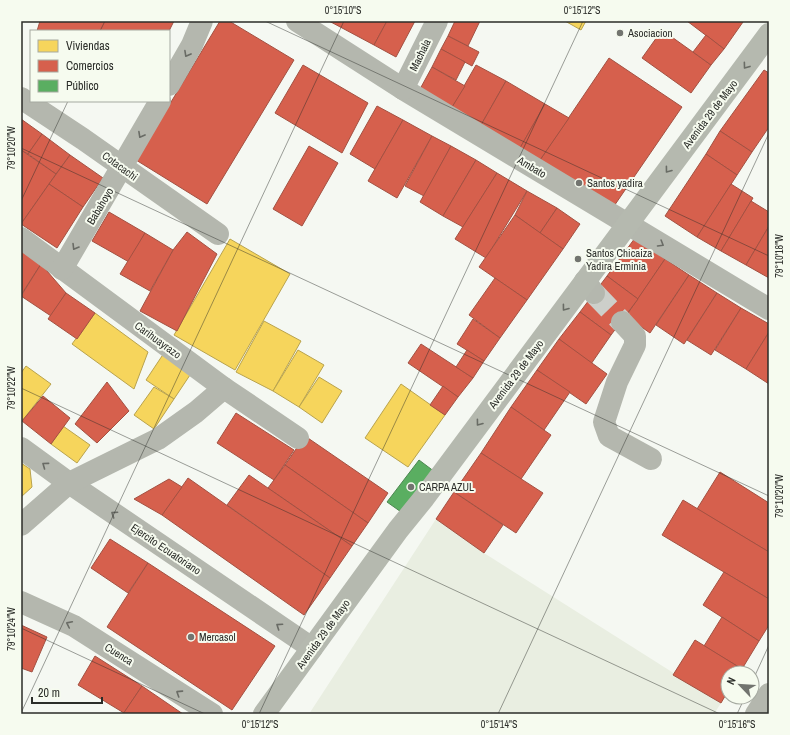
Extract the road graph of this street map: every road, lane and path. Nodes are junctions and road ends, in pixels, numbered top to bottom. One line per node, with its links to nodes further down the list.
1 (202, 21): 5 (street, one-way to 5)
2 (297, 21): 6 (street, Ambato)
3 (437, 21): 6 (street, Machala)
4 (769, 34): 10 (main road, Avenida 29 de Mayo, one-way to 10)
5 (170, 83)
6 (403, 89): 10 (street, Ambato)
7 (21, 98): 9 (street, Cotacachi)
8 (159, 102): 9 (street, Babahoyo, one-way to 9)
9 (122, 168): 11 (street, Cotacachi); 13 (street, Babahoyo, one-way to 13)
10 (628, 224): 14 (street, Ambato, one-way to 14); 23 (main road, Avenida 29 de Mayo, one-way to 23)
11 (218, 234)
12 (21, 238): 13 (street, Carihuayrazo)
13 (62, 269): 16 (street, Carihuayrazo)
14 (769, 309)
15 (622, 322): 19 (street)
16 (224, 388): 17 (street, Carihuayrazo); 20 (street)
17 (298, 438)
18 (21, 448): 20 (street, Ejercito Ecuatoriano, one-way to 18)
19 (651, 459)
20 (69, 483): 21 (street); 23 (street, Ejercito Ecuatoriano, one-way to 20)
21 (21, 525)
22 (21, 602): 25 (street, Cuenca, one-way to 22)
23 (312, 648): 26 (main road, Avenida 29 de Mayo)
24 (769, 694): 27 (street)
25 (212, 714)
26 (264, 714)
27 (756, 714)

